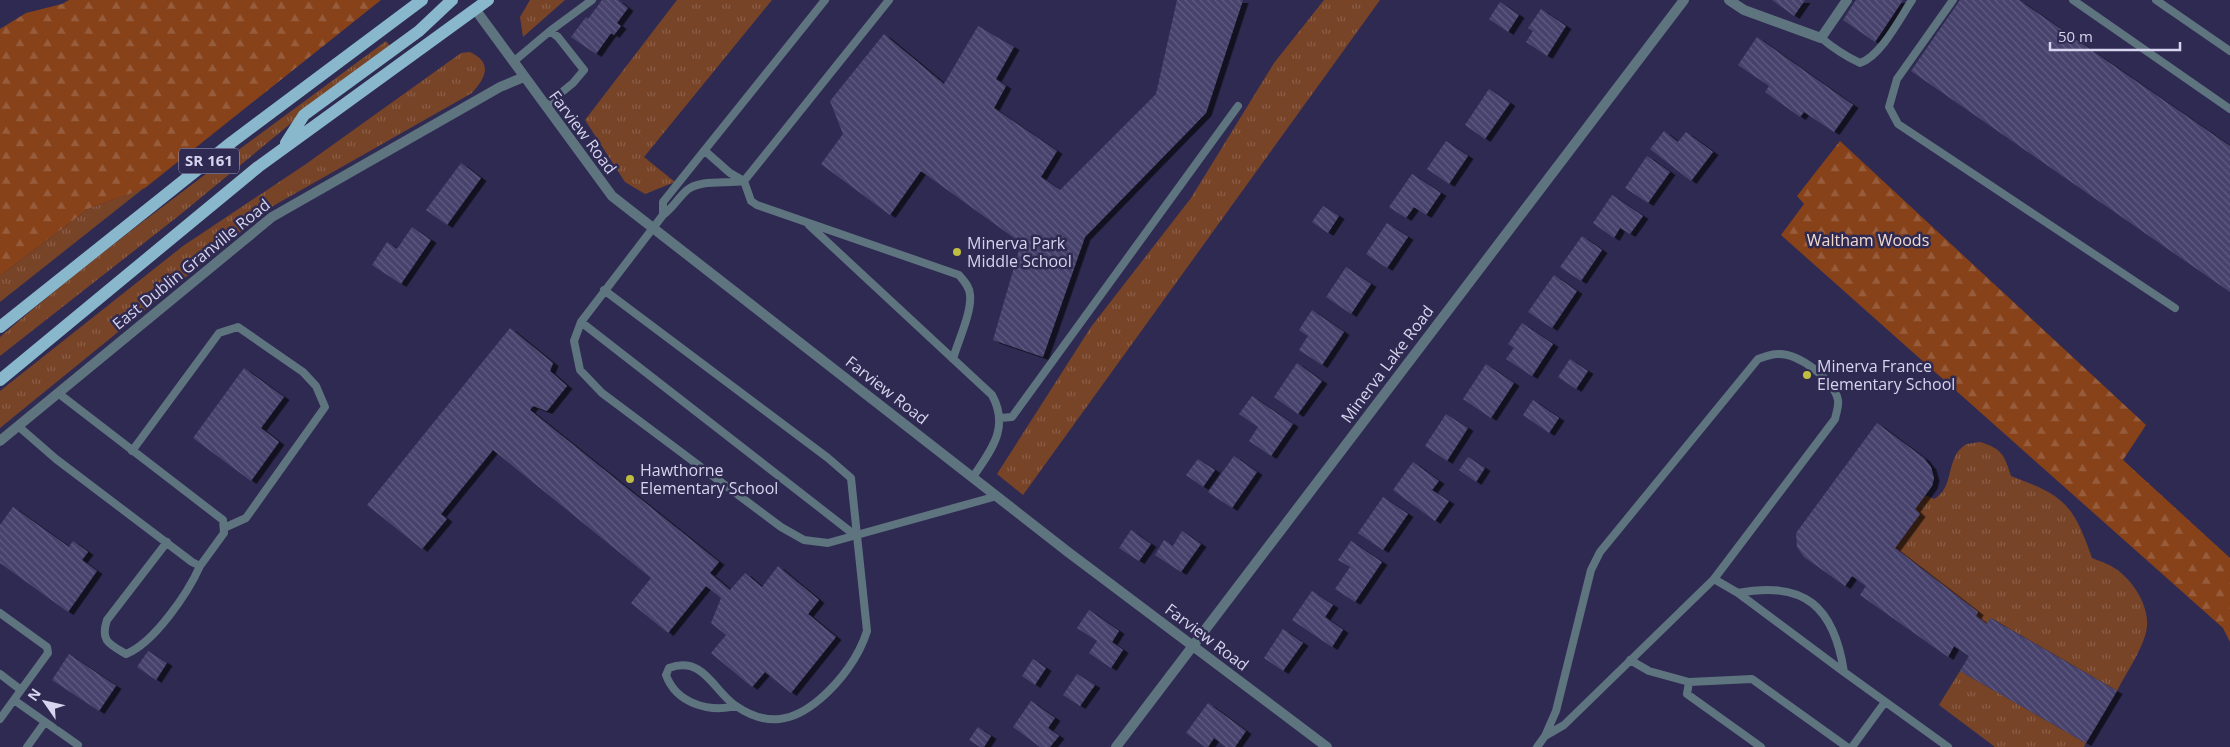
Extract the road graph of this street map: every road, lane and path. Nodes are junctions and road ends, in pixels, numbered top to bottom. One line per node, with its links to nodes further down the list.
1 (422, 0): 32 (main road, SR 161)
2 (452, 0): 23 (main road)
3 (488, 0): 14 (main road, East Dublin Granville Road / SR 161)
4 (592, 0): 15 (lane)
5 (825, 0): 24 (lane)
6 (889, 0): 25 (lane)
7 (1684, 0): 49 (street, Minerva Lake Road)
8 (1729, 0): 16 (street)
9 (1847, 0): 16 (street)
10 (1912, 0): 16 (lane)
11 (1953, 0): 30 (lane)
12 (2073, 0): 22 (lane)
13 (2156, 0): 17 (lane)
14 (473, 5): 18 (street, Farview Road); 23 (main road, East Dublin Granville Road / SR 161)
15 (550, 31): 18 (lane); 20 (lane)
16 (1820, 37)
17 (2230, 51)
18 (513, 62): 19 (street, Farview Road)
19 (524, 77): 20 (street, Farview Road); 35 (street, East Dublin Granville Road)
20 (545, 106): 28 (street, Farview Road)
21 (1238, 106): 36 (lane)
22 (2230, 109)
23 (281, 150): 34 (main road, East Dublin Granville Road / SR 161)
24 (705, 151): 25 (lane); 26 (lane)
25 (744, 181): 26 (lane); 27 (lane)
26 (663, 215): 28 (lane)
27 (805, 222): 33 (lane); 33 (lane)
28 (653, 230): 29 (lane); 40 (street, Farview Road)
29 (604, 290): 31 (lane); 43 (lane)
30 (2175, 308)
31 (581, 322): 43 (lane); 43 (lane)
32 (0, 328)
33 (953, 359): 36 (lane)
34 (0, 380)
35 (58, 393): 37 (street, East Dublin Granville Road); 39 (lane)
36 (1000, 418): 40 (lane)
37 (18, 426): 38 (street, East Dublin Granville Road); 44 (lane)
38 (0, 441)
39 (132, 452): 42 (lane); 42 (lane)
40 (973, 477): 41 (street, Farview Road)
41 (997, 496): 43 (lane); 49 (street, Farview Road)
42 (224, 528): 45 (lane)
43 (856, 536): 57 (lane)
44 (167, 542): 45 (lane); 45 (lane)
45 (200, 566)
46 (1714, 579): 47 (lane); 50 (lane); 60 (lane)
47 (1738, 593): 51 (lane); 51 (lane)
48 (0, 613): 54 (lane)
49 (1192, 644): 63 (street, Minerva Lake Road); 64 (street, Farview Road)
50 (1630, 660): 53 (lane); 60 (lane)
51 (1844, 672): 56 (lane)
52 (0, 674): 54 (lane)
53 (1689, 682): 66 (lane); 67 (lane)
54 (21, 690): 55 (lane)
55 (14, 700): 58 (lane); 59 (lane)
56 (1885, 702): 68 (lane); 69 (lane)
57 (736, 706): 57 (lane)
58 (0, 719)
59 (46, 722): 61 (lane); 62 (lane)
60 (1545, 736): 65 (lane)
61 (78, 745)
62 (26, 747)
63 (1116, 747)
64 (1327, 747)
65 (1537, 747)
66 (1761, 747)
67 (1847, 747)
68 (1852, 747)
69 (1948, 747)

